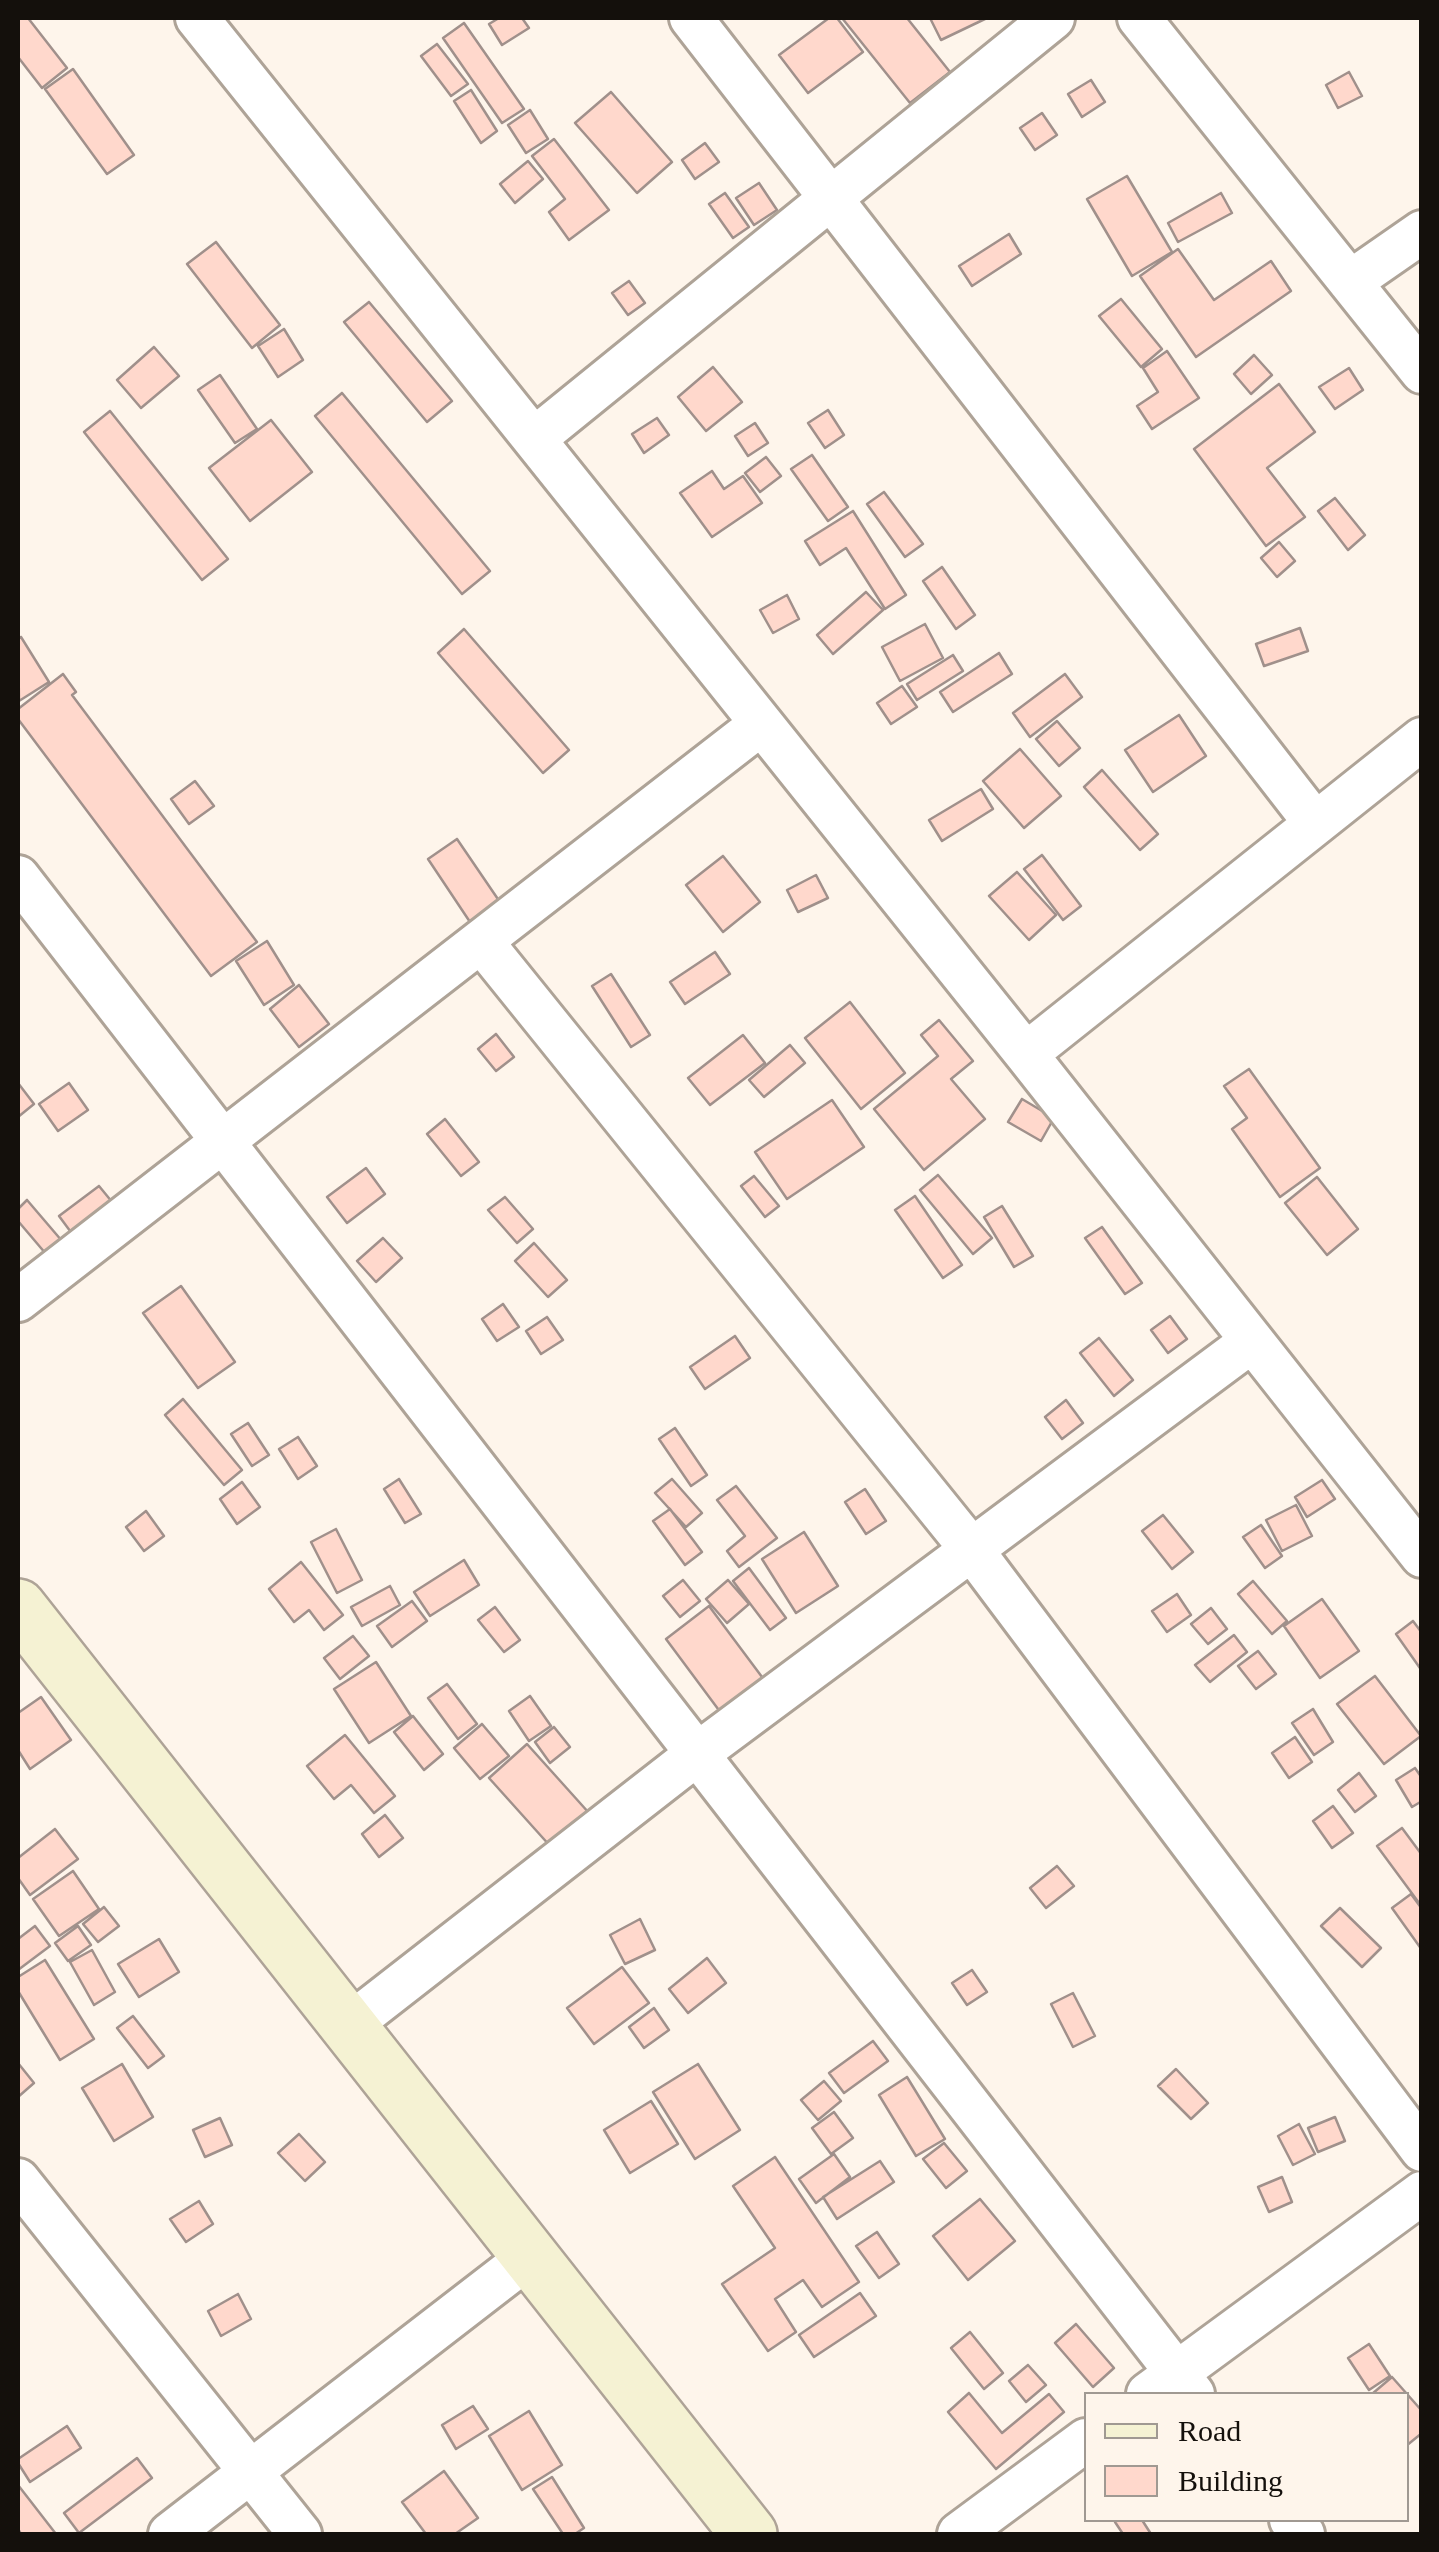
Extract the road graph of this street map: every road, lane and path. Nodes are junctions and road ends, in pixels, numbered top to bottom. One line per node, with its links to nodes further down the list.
1 (197, 18): 9 (street)
2 (691, 18): 5 (street)
3 (1053, 18): 5 (street)
4 (1139, 18): 7 (street)
5 (831, 198): 9 (street); 12 (street)
6 (1422, 232): 7 (street)
7 (1350, 282): 8 (street)
8 (1422, 372)
9 (534, 439): 10 (street)
10 (762, 724): 14 (street); 15 (street)
11 (1422, 738): 12 (street)
12 (1315, 823): 15 (street)
13 (18, 877): 16 (street)
14 (481, 941): 16 (street); 19 (street)
15 (1026, 1054): 18 (street)
16 (222, 1142): 17 (street); 22 (street)
17 (18, 1300)
18 (1252, 1341): 19 (street); 20 (street)
19 (972, 1550): 22 (street); 24 (street)
20 (1422, 1556)
21 (24, 1627): 23 (street)
22 (697, 1754): 23 (street); 28 (street)
23 (348, 2026): 27 (street)
24 (1422, 2150)
25 (18, 2180): 30 (street)
26 (1422, 2192): 28 (street)
27 (530, 2256): 30 (street); 33 (street)
28 (1172, 2388)
29 (1084, 2441): 34 (street)
30 (250, 2472): 31 (street); 32 (street)
31 (170, 2534)
32 (300, 2534)
33 (749, 2534)
34 (960, 2534)

